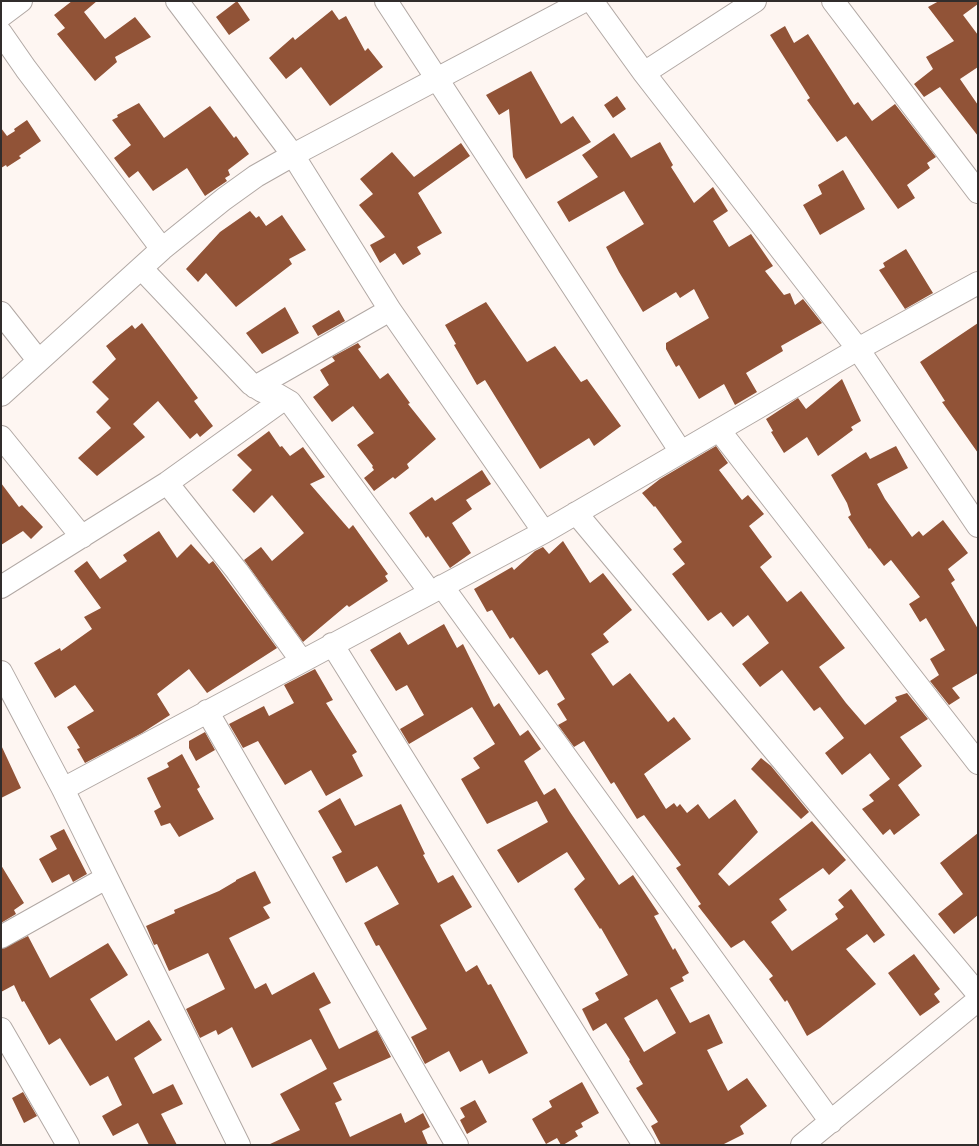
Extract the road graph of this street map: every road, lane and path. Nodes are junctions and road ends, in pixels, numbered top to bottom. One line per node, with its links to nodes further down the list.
1 (21, 1): 8 (street)
2 (177, 1): 11 (street)
3 (386, 1): 10 (street)
4 (584, 1): 10 (street)
5 (592, 1): 9 (street)
6 (755, 1): 9 (street)
7 (833, 1): 12 (street)
8 (1, 19): 13 (street)
9 (644, 73): 18 (street)
10 (437, 80): 11 (street); 25 (street)
11 (293, 155): 13 (street); 16 (street)
12 (978, 192)
13 (162, 248): 14 (street)
14 (141, 268): 19 (street); 20 (street)
15 (978, 284): 18 (street)
16 (390, 310): 20 (street); 29 (street)
17 (1, 313): 19 (street)
18 (858, 349): 23 (street); 28 (street)
19 (38, 360): 21 (street)
20 (255, 387): 22 (street)
21 (1, 395)
22 (284, 398): 26 (street); 32 (street)
23 (719, 430): 25 (street); 37 (street)
24 (1, 437): 30 (street)
25 (681, 452): 27 (street)
26 (167, 483): 30 (street); 34 (street)
27 (576, 513): 29 (street); 41 (street)
28 (978, 526)
29 (544, 532): 32 (street)
30 (82, 537): 31 (street)
31 (1, 587)
32 (436, 589): 33 (street); 44 (street)
33 (332, 644): 34 (street); 48 (street)
34 (301, 660): 36 (street)
35 (1, 672): 38 (street)
36 (207, 711): 38 (street); 47 (street)
37 (978, 763)
38 (63, 789): 39 (street)
39 (106, 878): 40 (street); 46 (street)
40 (1, 937)
41 (978, 994)
42 (978, 1000): 44 (street)
43 (1, 1029): 45 (street)
44 (831, 1122): 49 (street)
45 (68, 1145)
46 (239, 1145)
47 (457, 1145)
48 (644, 1145)
49 (802, 1145)

